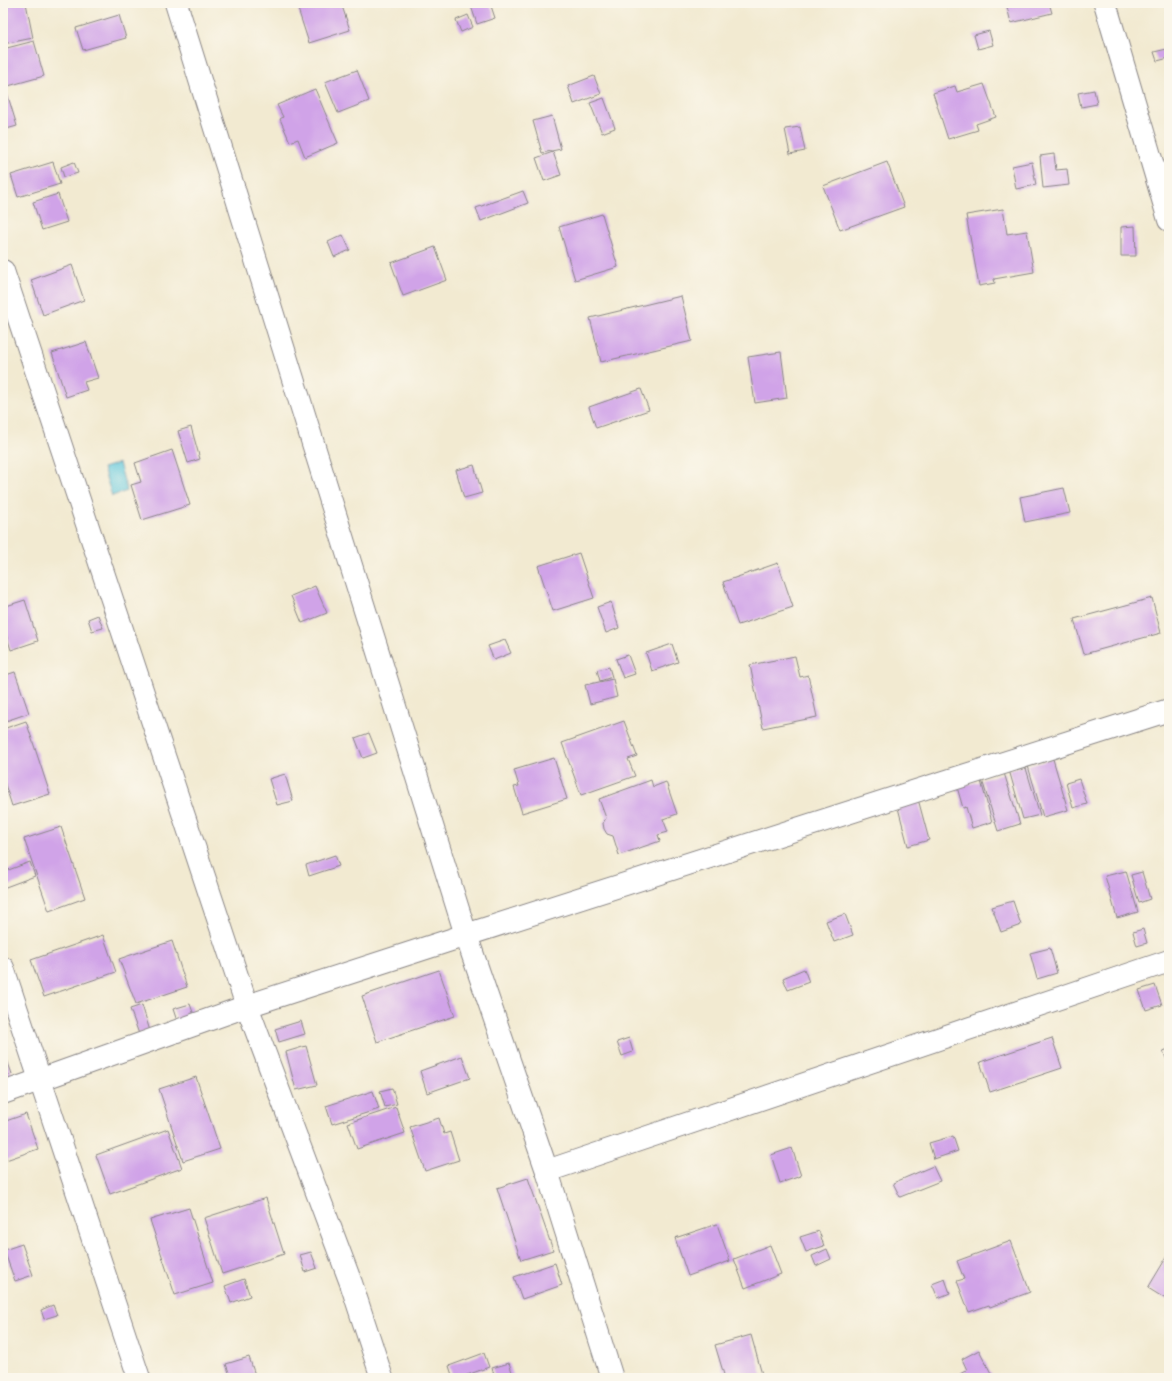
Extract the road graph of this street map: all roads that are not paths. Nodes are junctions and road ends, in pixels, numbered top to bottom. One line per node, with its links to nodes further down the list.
1 (176, 3): 6 (street)
2 (1105, 3): 3 (street)
3 (1169, 220)
4 (3, 271): 9 (street)
5 (1169, 710): 6 (street)
6 (466, 935): 9 (street); 12 (street)
7 (1169, 961): 12 (street)
8 (3, 968): 10 (street)
9 (248, 1006): 10 (street); 14 (street)
10 (41, 1080): 11 (street); 13 (street)
11 (3, 1093)
12 (547, 1171): 15 (street)
13 (139, 1378)
14 (382, 1378)
15 (612, 1378)

